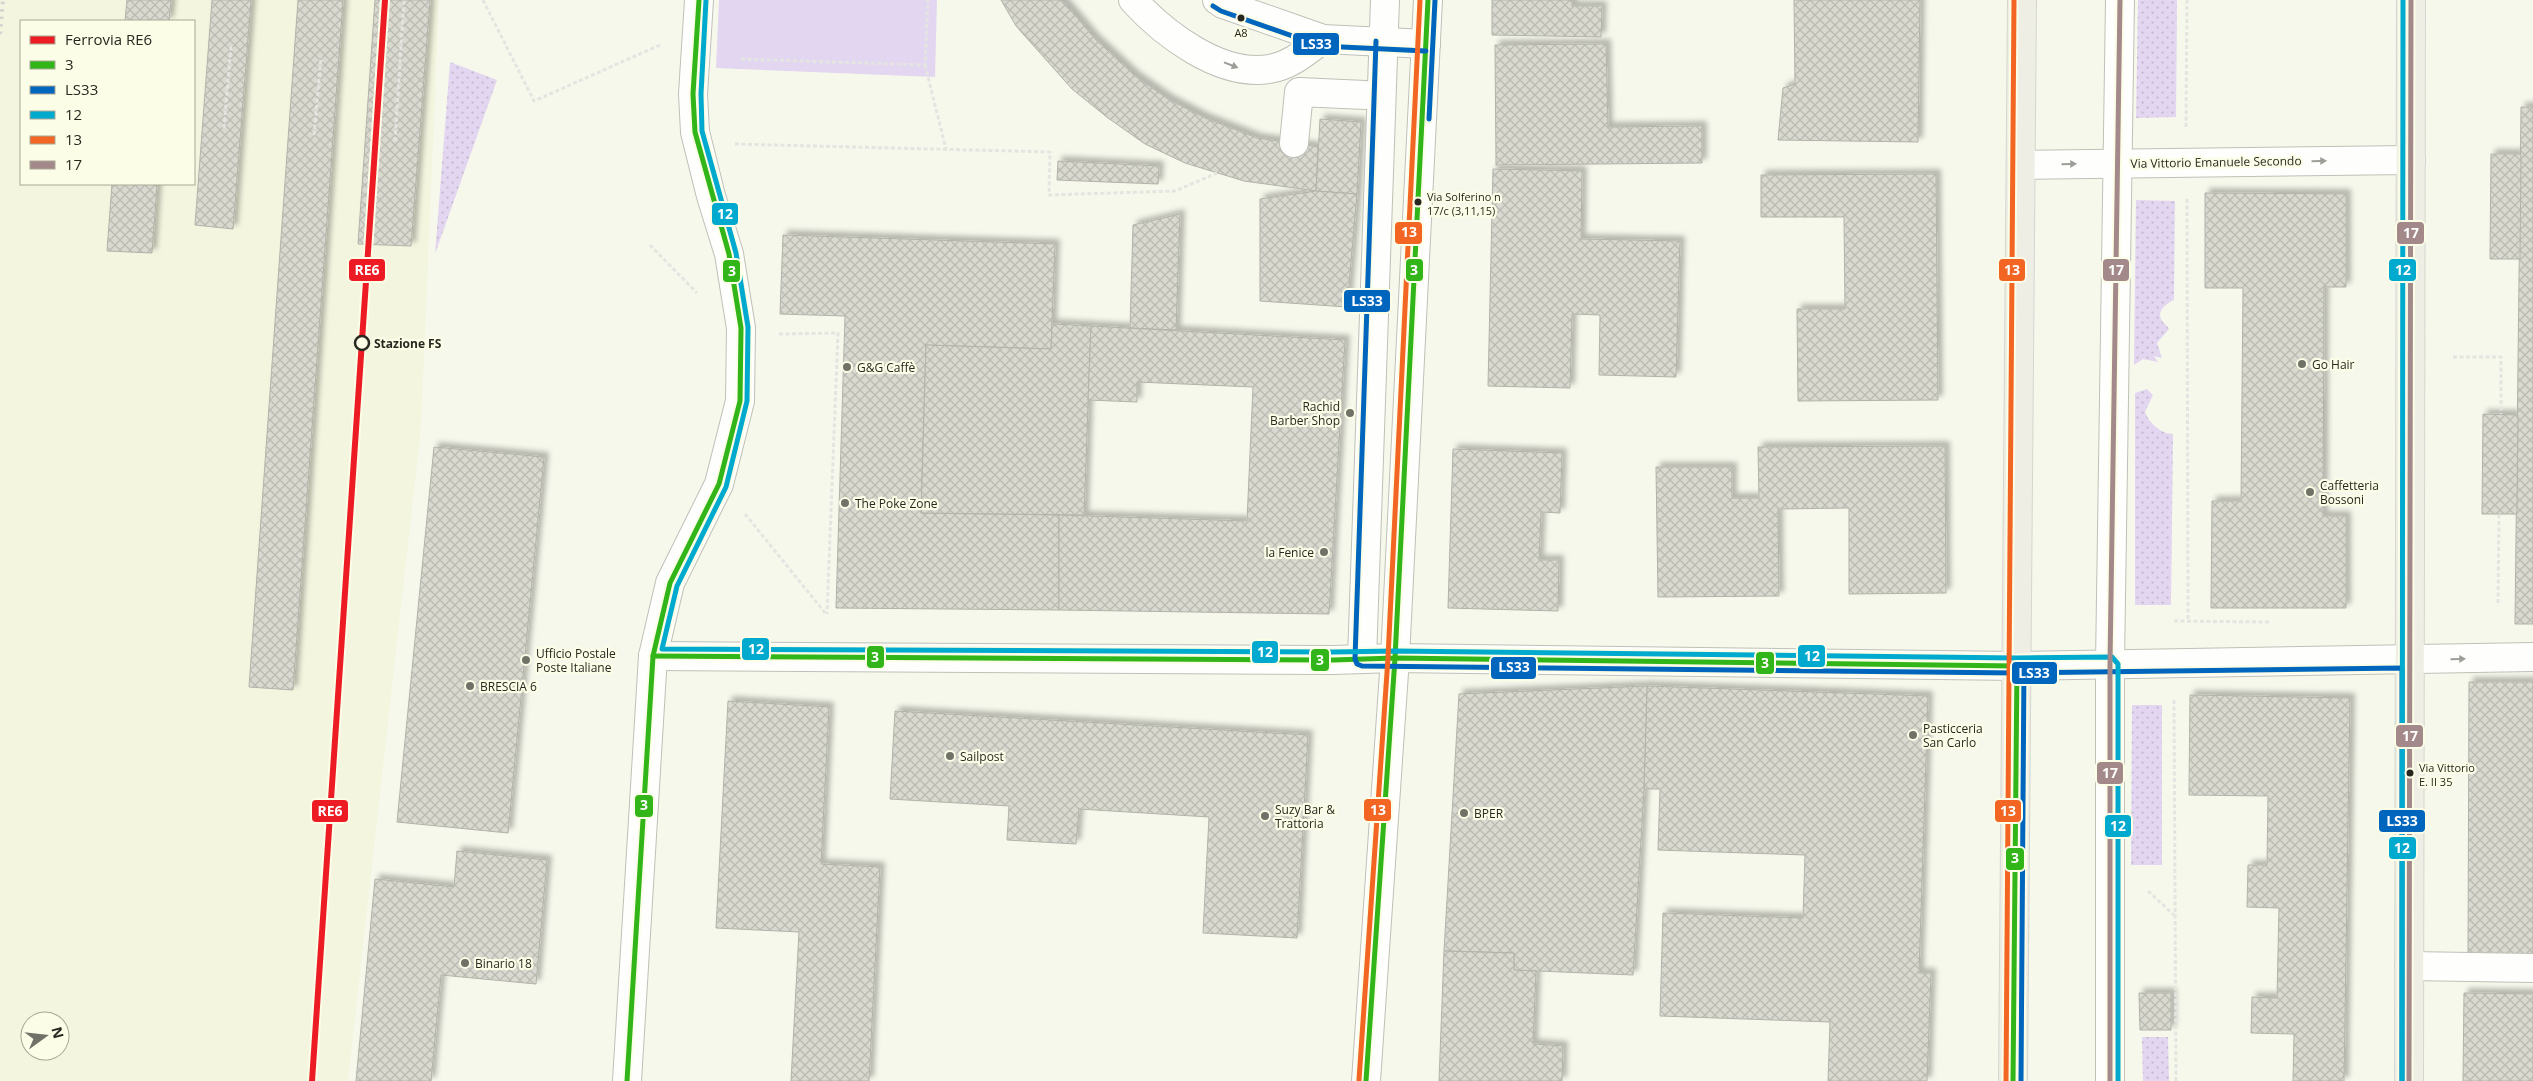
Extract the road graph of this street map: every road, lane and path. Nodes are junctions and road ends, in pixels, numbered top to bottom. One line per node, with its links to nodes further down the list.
1 (404, 0): 25 (path)
2 (483, 0): 16 (path)
3 (699, 0): 26 (street)
4 (928, 0): 20 (path)
5 (1133, 0): 13 (street, one-way to 13)
6 (1217, 0): 13 (street)
7 (1385, 0): 14 (street)
8 (1428, 0): 15 (street)
9 (2022, 0): 31 (main road)
10 (2120, 0): 30 (street)
11 (2187, 0): 23 (path)
12 (2412, 0): 29 (main road)
13 (1323, 39): 14 (street)
14 (1383, 42): 15 (street); 47 (street)
15 (1426, 44): 48 (street)
16 (661, 45)
17 (231, 46): 22 (path)
18 (321, 57): 24 (path)
19 (741, 59): 20 (path)
20 (925, 65): 28 (path)
21 (1365, 95): 27 (street)
22 (224, 128)
23 (2186, 129)
24 (314, 135)
25 (395, 141)
26 (697, 142): 28 (path); 45 (street)
27 (1294, 143)
28 (946, 149): 32 (path)
29 (2411, 160): 30 (street, Via Vittorio Emanuele Secondo, one-way to 29); 49 (main road)
30 (2117, 164): 31 (street, Via Vittorio Emanuele Secondo, one-way to 30); 50 (street)
31 (2021, 165): 51 (main road)
32 (1217, 173)
33 (2178, 196): 43 (path)
34 (650, 245): 35 (path)
35 (701, 297)
36 (779, 334): 39 (path)
37 (2453, 357): 38 (path)
38 (2501, 414)
39 (745, 514)
40 (2499, 514): 41 (path)
41 (2498, 603)
42 (2174, 621): 43 (path)
43 (2188, 621): 44 (path)
44 (2273, 622)
45 (653, 656): 47 (street); 55 (street)
46 (2533, 657): 49 (street, one-way to 46)
47 (1362, 658): 48 (street)
48 (1395, 658): 51 (street); 56 (street)
49 (2410, 660): 50 (street); 53 (main road)
50 (2110, 664): 51 (street); 58 (street)
51 (2017, 666): 57 (main road)
52 (2174, 696): 59 (path)
53 (2408, 966): 54 (street); 60 (main road)
54 (2533, 968)
55 (627, 1081)
56 (1366, 1081)
57 (2013, 1081)
58 (2110, 1081)
59 (2176, 1081)
60 (2409, 1081)

